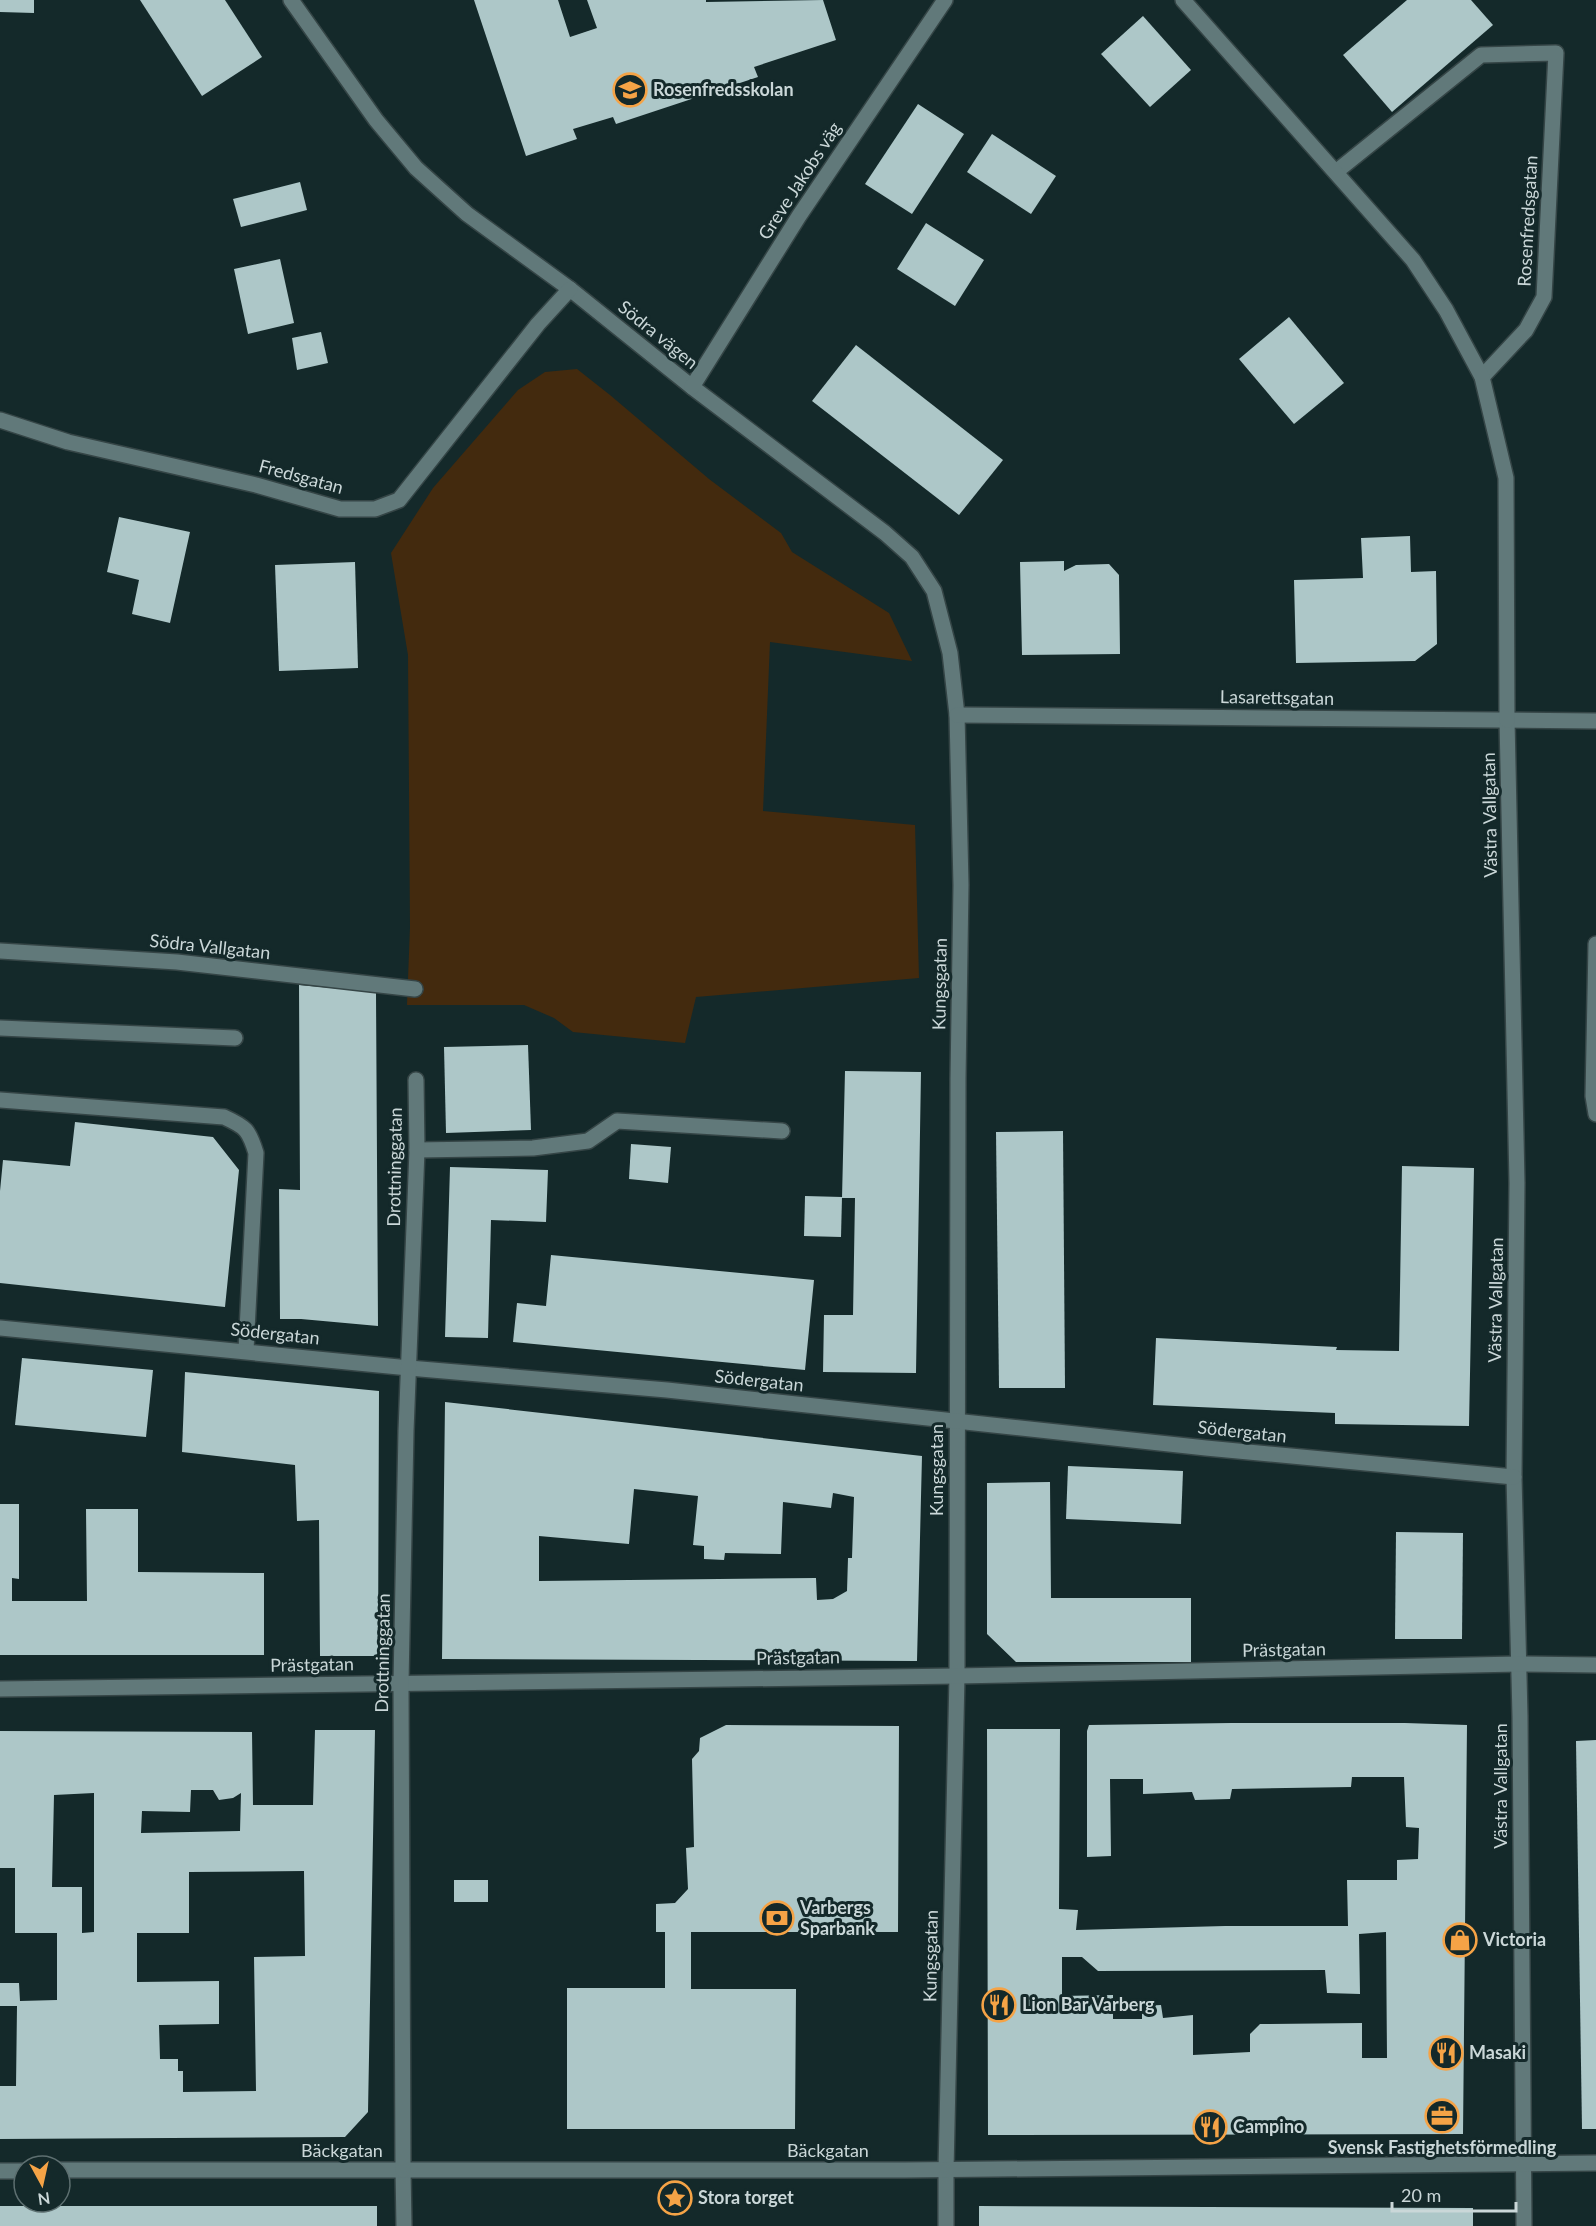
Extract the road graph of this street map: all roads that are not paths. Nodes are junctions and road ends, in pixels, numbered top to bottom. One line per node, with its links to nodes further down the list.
1 (291, 0): 5 (street, Södra vägen)
2 (945, 0): 7 (street, Greve Jakobs väg)
3 (1183, 0): 4 (street)
4 (1336, 171): 6 (street); 6 (street, Rosenfredsgatan)
5 (570, 289): 7 (street, Södra vägen); 8 (street, Fredsgatan)
6 (1482, 377): 10 (street, Västra Vallgatan)
7 (692, 387): 9 (street, Södra vägen)
8 (0, 420)
9 (957, 714): 10 (street, Lasarettsgatan); 25 (street, Kungsgatan)
10 (1507, 720): 11 (street, Lasarettsgatan); 26 (street, Västra Vallgatan)
11 (1596, 721)
12 (1596, 944): 19 (street)
13 (0, 951): 14 (street, Södra Vallgatan)
14 (415, 989)
15 (0, 1028): 16 (street)
16 (234, 1038)
17 (416, 1080): 21 (street, Drottninggatan)
18 (0, 1100): 23 (street)
19 (1596, 1114)
20 (782, 1131): 21 (street)
21 (417, 1150): 24 (street, Drottninggatan)
22 (0, 1328): 23 (street, Södergatan)
23 (246, 1350): 24 (street, Södergatan)
24 (409, 1368): 25 (street, Södergatan); 30 (street, Drottninggatan)
25 (957, 1421): 26 (street, Södergatan); 29 (street, Kungsgatan)
26 (1514, 1477): 27 (street, Västra Vallgatan)
27 (1518, 1664): 28 (street, Prästgatan); 29 (street, Prästgatan); 32 (street, Västra Vallgatan)
28 (1596, 1665)
29 (957, 1676): 30 (street, Prästgatan); 36 (street, Kungsgatan)
30 (401, 1683): 31 (street, Prästgatan); 35 (street, Drottninggatan)
31 (0, 1689)
32 (1523, 2163): 33 (street, Bäckgatan); 36 (street, Bäckgatan); 39 (street, Västra Vallgatan)
33 (1596, 2163)
34 (72, 2170): 35 (street, Bäckgatan)
35 (404, 2170): 36 (street, Bäckgatan); 37 (street, Drottninggatan)
36 (946, 2170): 38 (street, Kungsgatan)
37 (404, 2226)
38 (945, 2226)
39 (1524, 2226)

